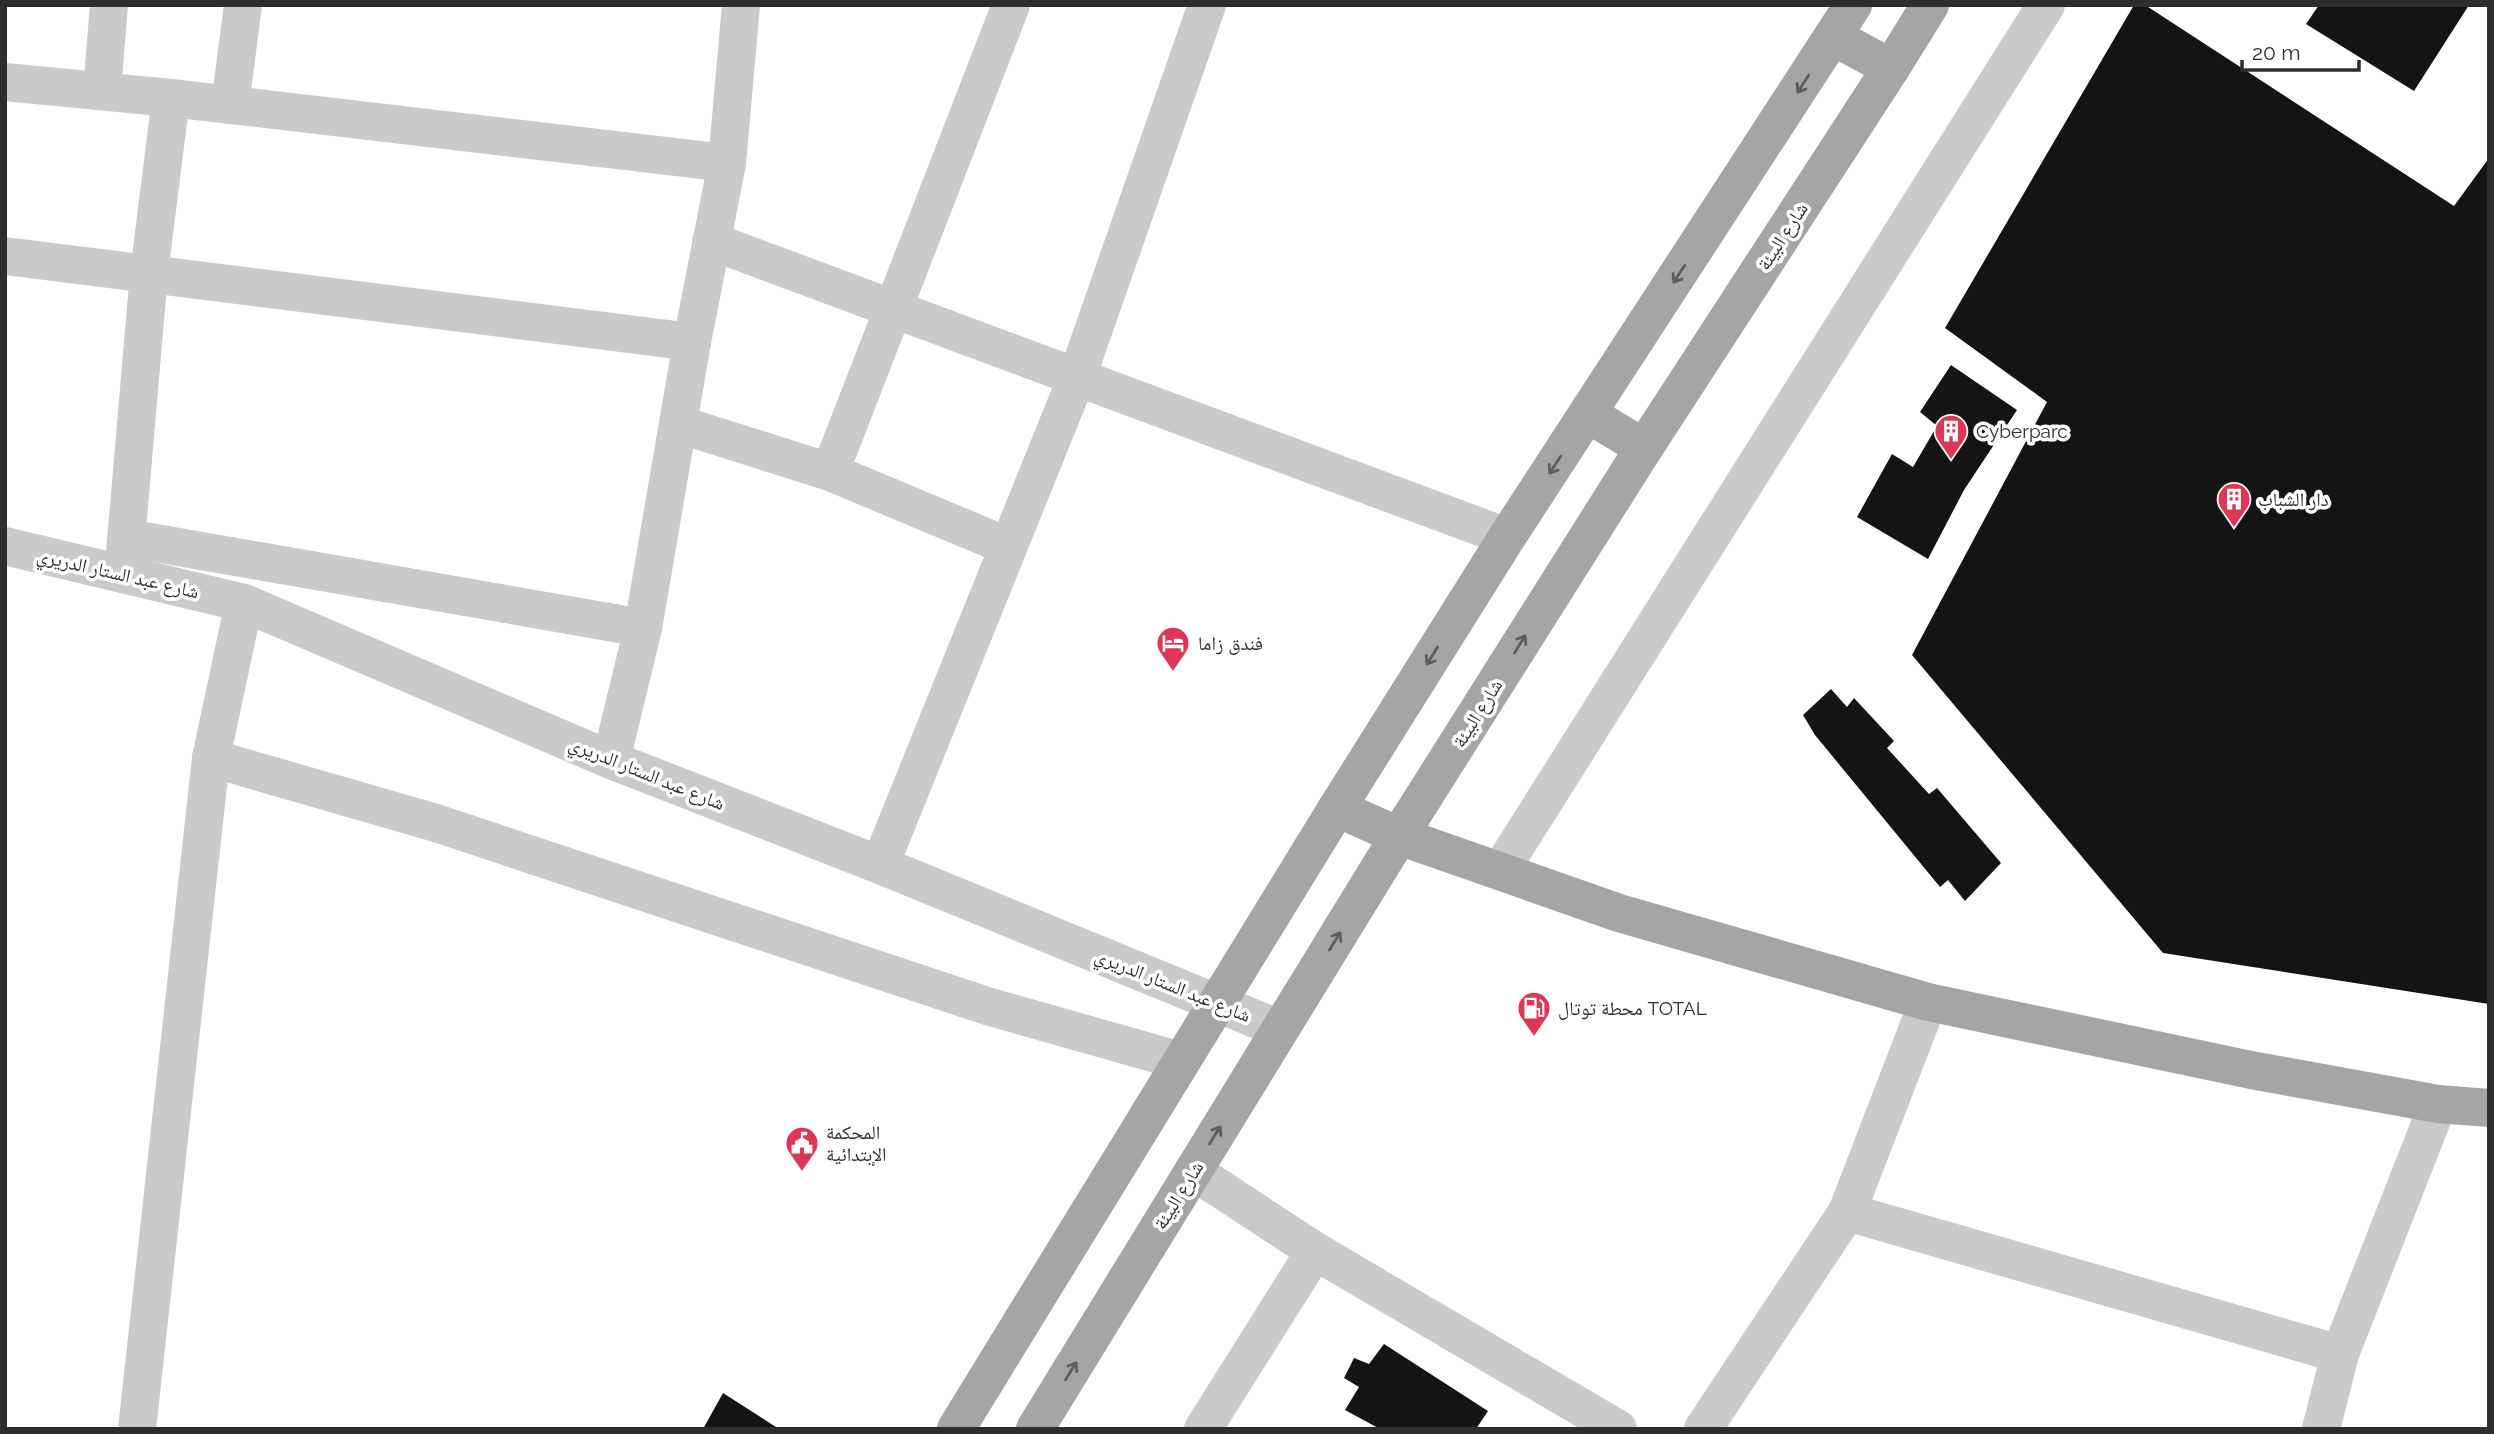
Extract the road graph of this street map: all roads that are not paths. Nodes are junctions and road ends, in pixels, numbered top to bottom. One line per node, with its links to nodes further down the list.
1 (110, 5): 11 (street)
2 (243, 5): 13 (street)
3 (741, 5): 14 (street)
4 (1011, 5): 18 (street)
5 (1208, 5): 20 (street)
6 (1930, 5): 9 (main road, شارع البيئة)
7 (2046, 5): 36 (street)
8 (1843, 21): 9 (main road); 21 (main road, one-way to 21)
9 (1891, 68): 23 (main road, شارع البيئة)
10 (5, 82): 11 (street)
11 (102, 91): 12 (street)
12 (171, 98): 13 (street); 17 (street)
13 (230, 105): 14 (street)
14 (727, 163): 15 (street)
15 (711, 241): 18 (street); 19 (street)
16 (5, 256): 17 (street)
17 (149, 273): 19 (street); 28 (street)
18 (893, 307): 20 (street); 24 (street)
19 (692, 342): 22 (street)
20 (1077, 377): 25 (street); 27 (street)
21 (1588, 414): 23 (main road); 25 (main road, one-way to 25)
22 (678, 424): 24 (street); 30 (street)
23 (1644, 448): 34 (main road, شارع البيئة, one-way to 23)
24 (830, 472): 27 (street)
25 (1507, 537): 33 (main road, one-way to 33)
26 (5, 546): 28 (street, شارع عبد الستار الدريري)
27 (1007, 547): 35 (street)
28 (125, 555): 29 (street, شارع عبد الستار الدريري); 30 (street)
29 (244, 603): 31 (street); 32 (street, شارع عبد الستار الدريري)
30 (643, 628): 32 (street)
31 (211, 758): 40 (street); 47 (street)
32 (611, 760): 35 (street, شارع عبد الستار الدريري)
33 (1337, 808): 34 (main road); 38 (main road)
34 (1399, 836): 36 (main road); 39 (main road, شارع البيئة, one-way to 34)
35 (880, 865): 38 (street, شارع عبد الستار الدريري)
36 (1500, 871): 37 (main road)
37 (1928, 1002): 41 (main road); 44 (street)
38 (1217, 1003): 39 (street, شارع عبد الستار الدريري); 40 (main road)
39 (1280, 1029): 43 (main road, شارع البيئة, one-way to 39)
40 (1181, 1061): 48 (main road)
41 (2438, 1104): 42 (main road); 46 (street)
42 (2489, 1108)
43 (1193, 1171): 45 (street); 49 (main road, شارع البيئة, one-way to 43)
44 (1847, 1212): 46 (street); 52 (street)
45 (1315, 1251): 50 (street); 51 (street)
46 (2340, 1354): 53 (street)
47 (137, 1429)
48 (956, 1429)
49 (1035, 1429)
50 (1202, 1429)
51 (1618, 1429)
52 (1703, 1429)
53 (2321, 1429)

